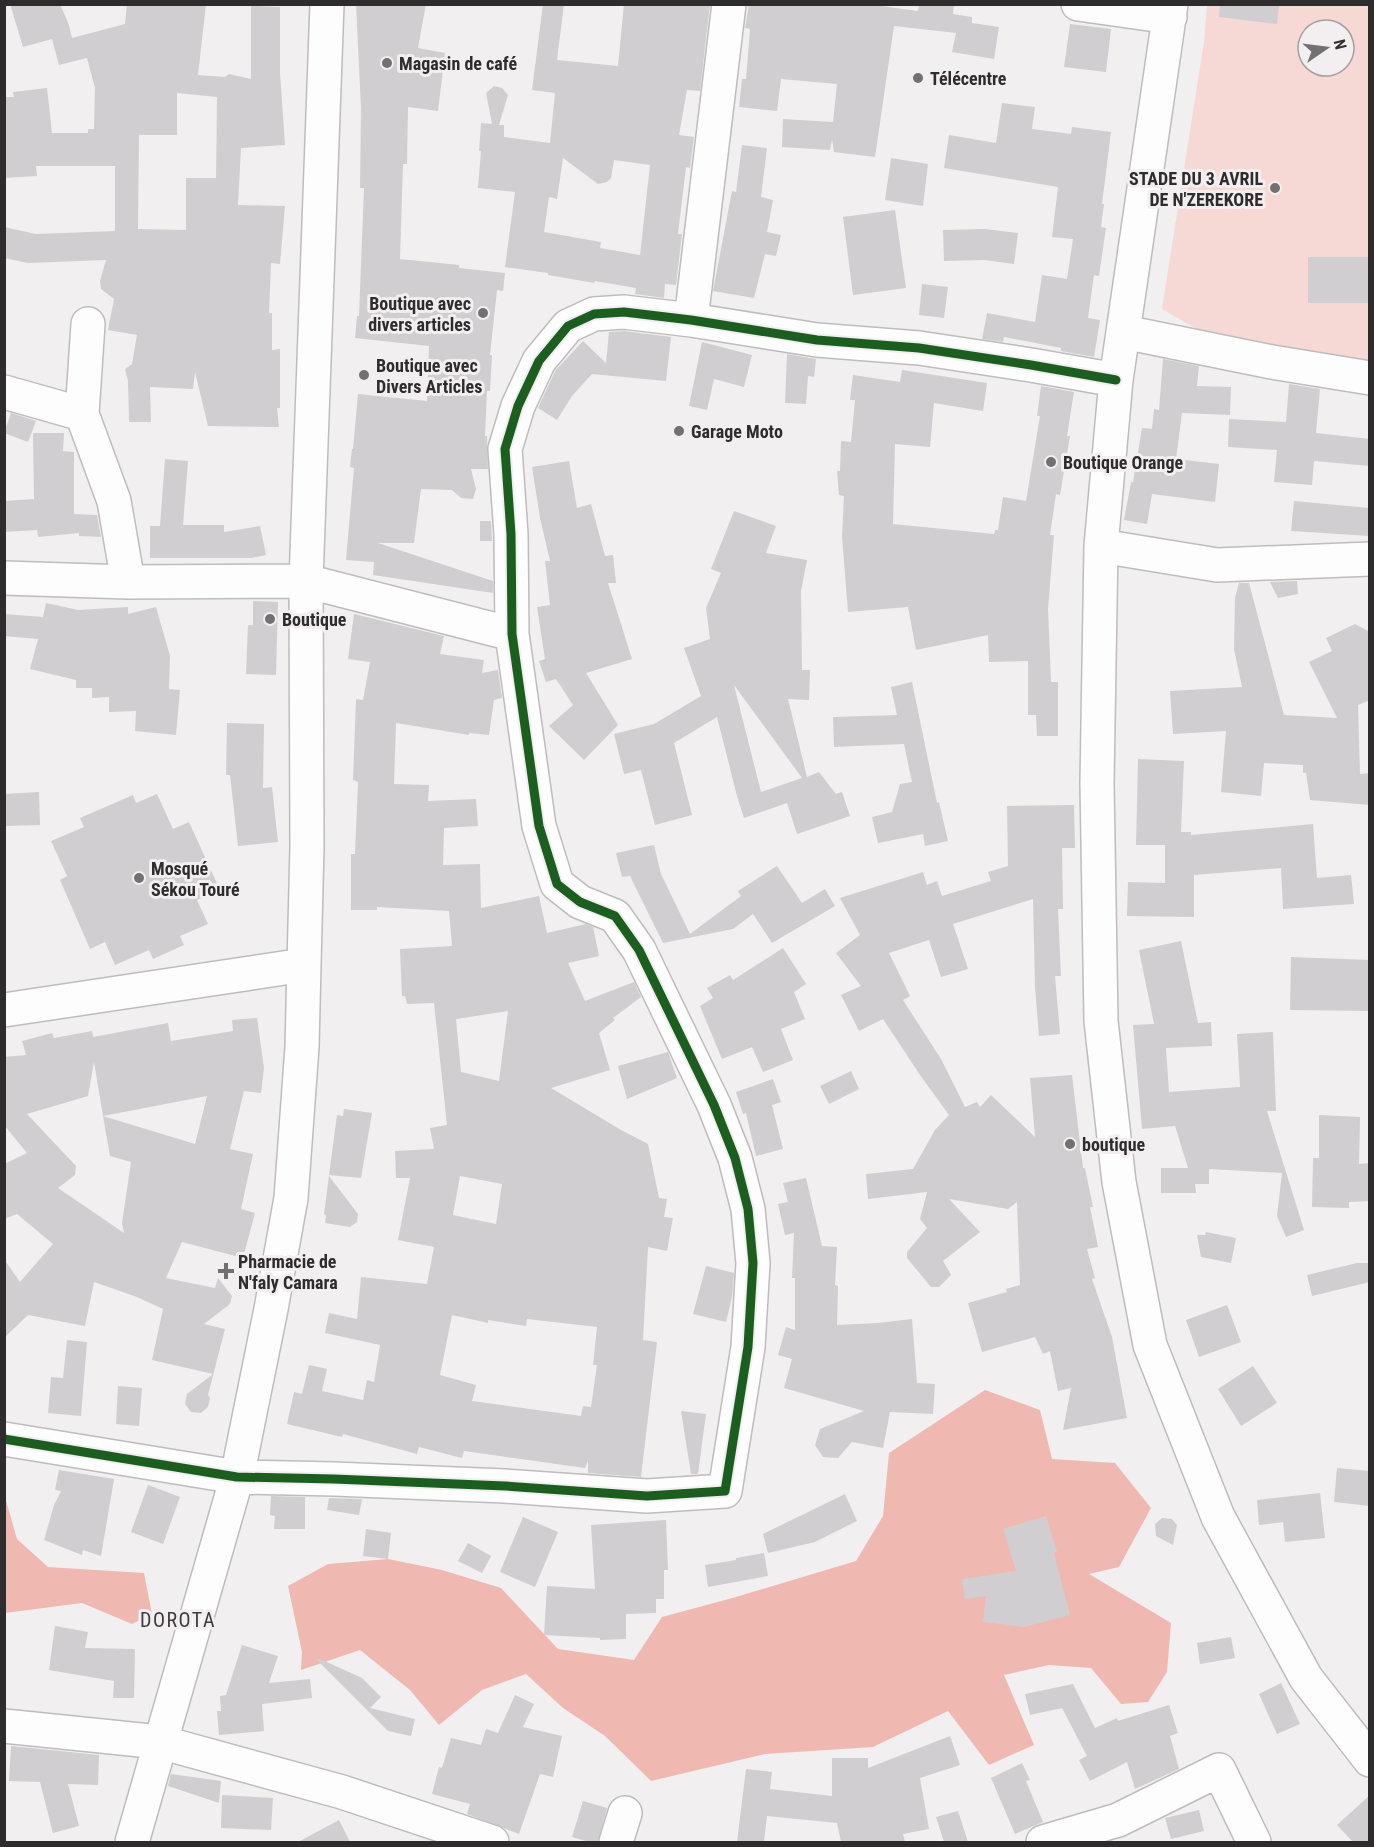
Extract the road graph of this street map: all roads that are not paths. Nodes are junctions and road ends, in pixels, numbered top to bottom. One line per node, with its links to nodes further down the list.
1 (327, 4): 15 (street)
2 (729, 4): 5 (street)
3 (1078, 4): 4 (street)
4 (1170, 11): 7 (street)
5 (691, 320): 9 (street); 17 (street)
6 (88, 324): 11 (street)
7 (1124, 332): 8 (street); 9 (street)
8 (1370, 378)
9 (1116, 381): 12 (street)
10 (4, 392): 11 (street)
11 (82, 414): 16 (street)
12 (1101, 546): 13 (street); 24 (street)
13 (1370, 559)
14 (4, 578): 16 (street)
15 (306, 581): 16 (street); 17 (street); 18 (street)
16 (128, 582)
17 (512, 634): 21 (street)
18 (304, 965): 19 (street); 21 (street)
19 (4, 1010)
20 (4, 1439): 21 (street)
21 (237, 1477): 23 (street)
22 (4, 1726): 23 (street)
23 (160, 1742): 25 (street); 26 (street)
24 (1370, 1760)
25 (132, 1842)
26 (492, 1842)
27 (1043, 1842): 28 (street)
28 (1254, 1842)

